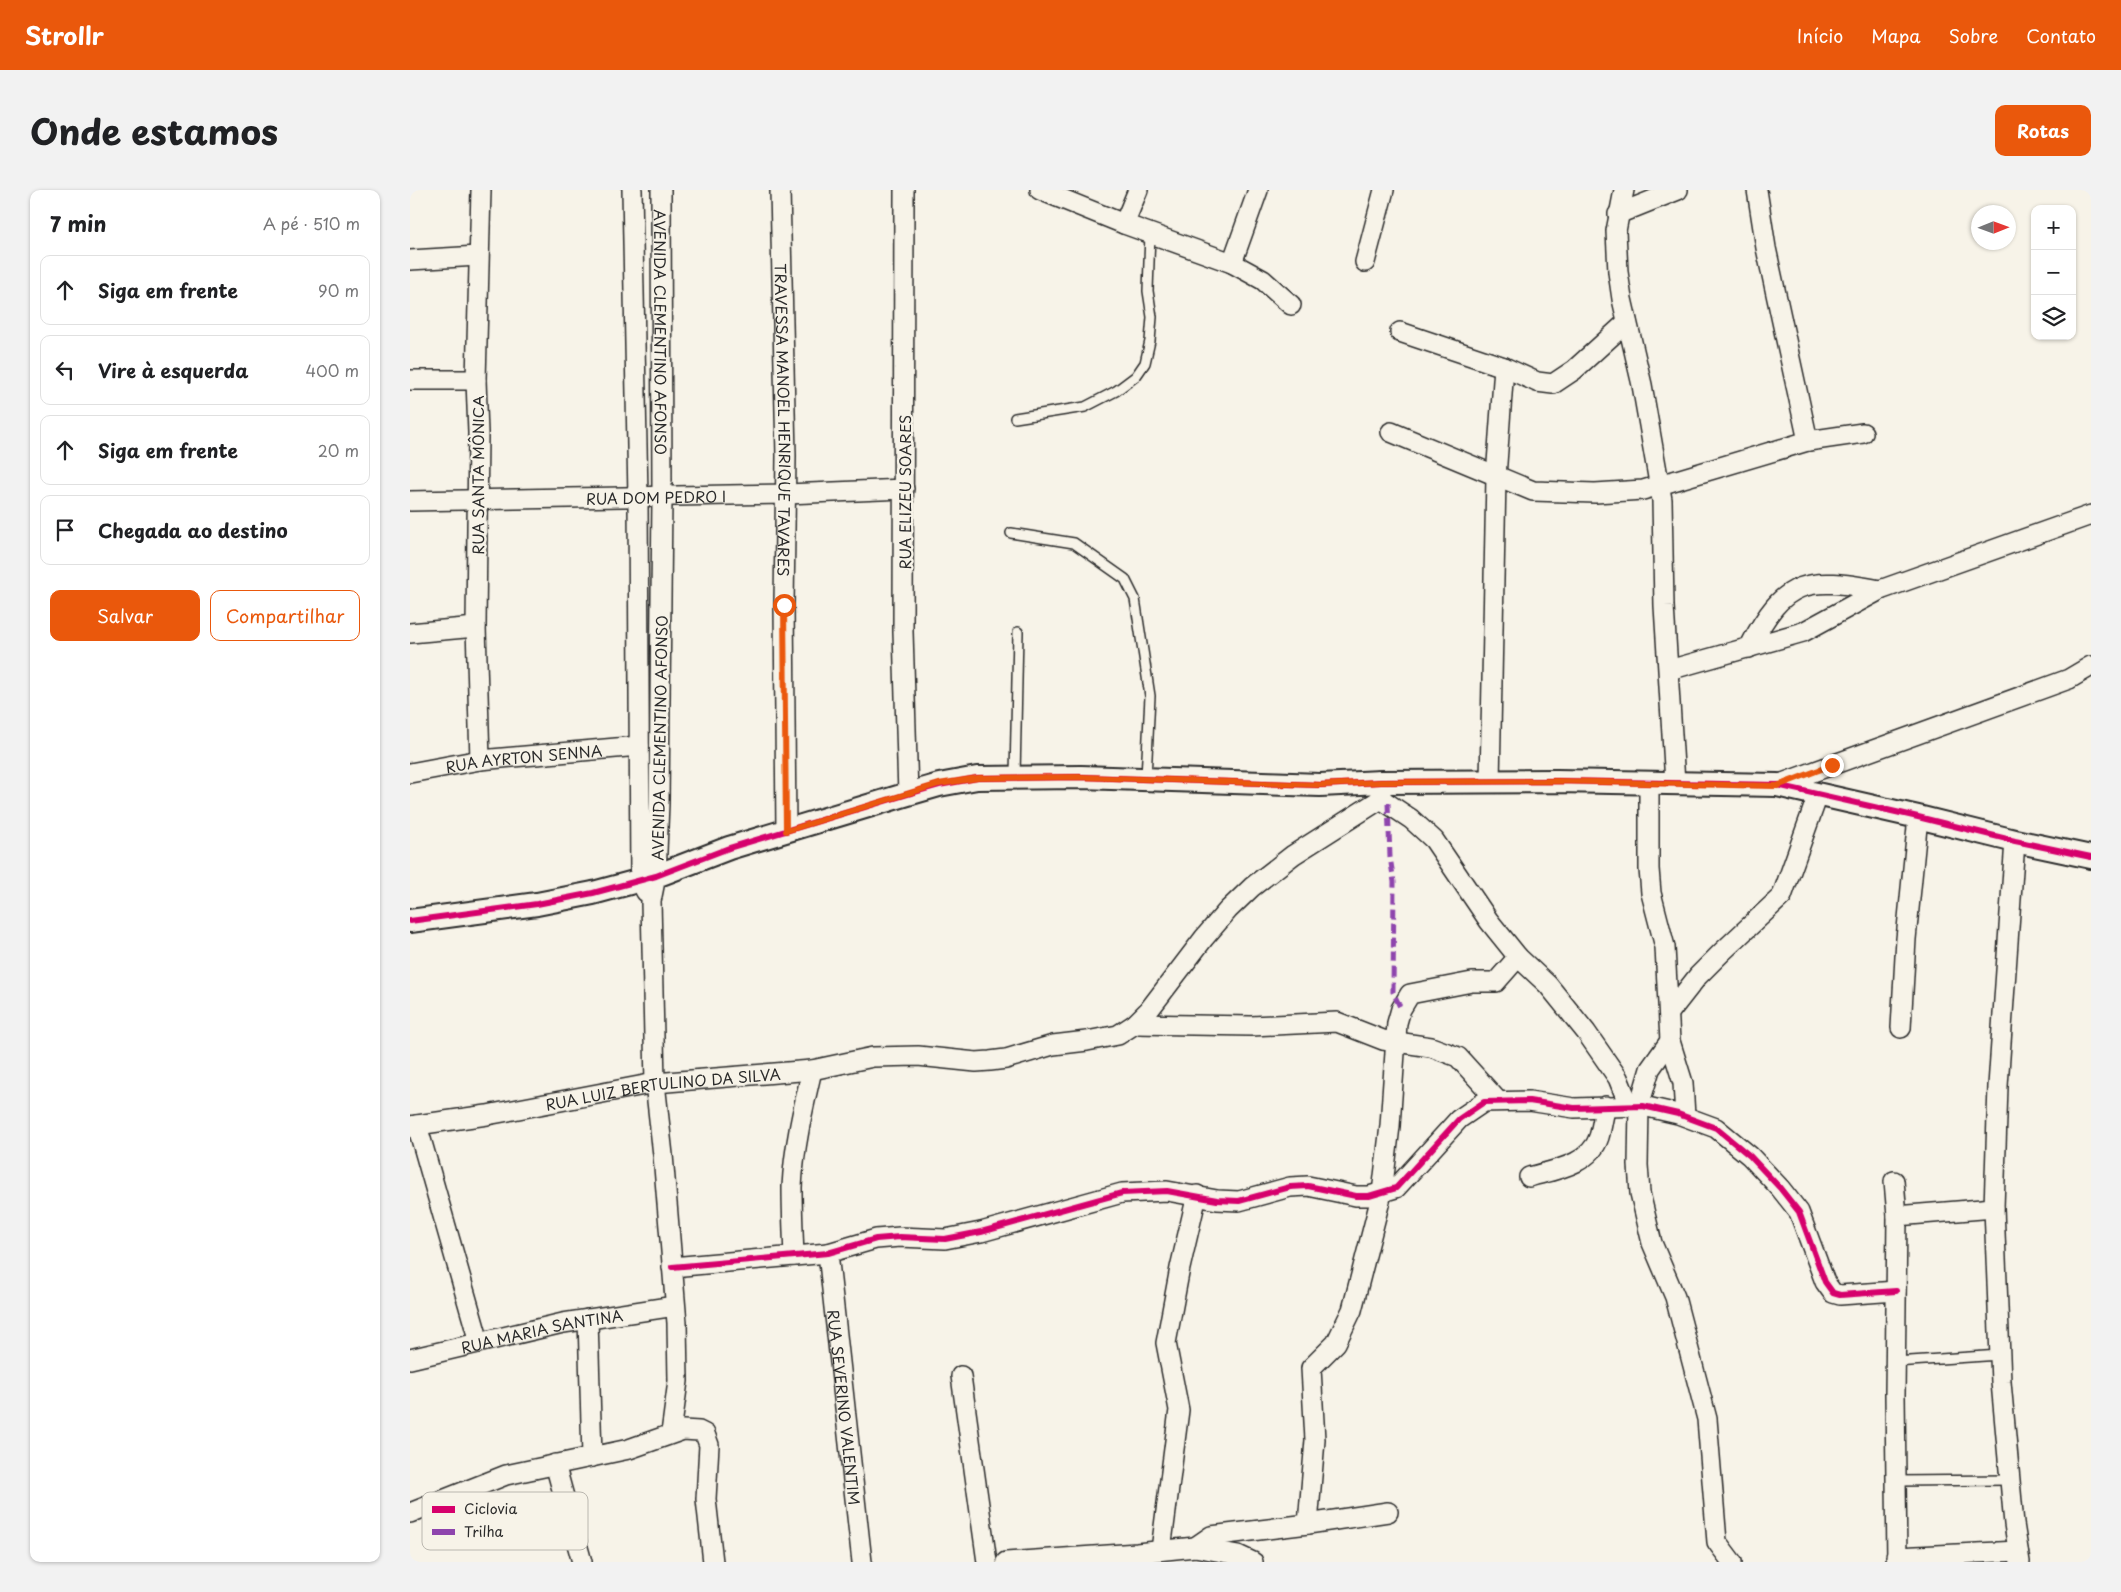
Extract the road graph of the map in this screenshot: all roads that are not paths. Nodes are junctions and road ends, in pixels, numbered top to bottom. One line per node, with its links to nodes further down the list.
1 (481, 190): 16 (street, RUA SANTA MÔNICA)
2 (632, 190): 23 (street, AVENIDA CLEMENTINO AFONSO)
3 (661, 190): 22 (street, AVENIDA CLEMENTINO AFONSO)
4 (780, 190): 35 (street, TRAVESSA MANOEL HENRIQUE TAVARES)
5 (904, 190): 34 (street, RUA ELIZEU SOARES)
6 (1040, 190): 14 (street)
7 (1138, 190): 14 (street)
8 (1258, 190): 19 (street)
9 (1384, 190): 18 (street)
10 (1624, 190): 13 (street)
11 (1678, 190): 13 (street)
12 (1757, 190): 31 (street)
13 (1618, 214): 21 (street)
14 (1124, 224): 15 (street)
15 (1150, 233): 19 (street); 28 (lane)
16 (478, 256): 17 (street); 27 (street, RUA SANTA MÔNICA)
17 (410, 260)
18 (1365, 262)
19 (1232, 263): 20 (street)
20 (1290, 305)
21 (1627, 322): 25 (street); 33 (street)
22 (661, 328): 23 (street); 37 (street, AVENIDA CLEMENTINO AFONSO)
23 (635, 331): 36 (street, AVENIDA CLEMENTINO AFONSO)
24 (1400, 332): 25 (street)
25 (1504, 367): 32 (street)
26 (410, 380): 27 (street)
27 (476, 380): 38 (street, RUA SANTA MÔNICA)
28 (1015, 418)
29 (1392, 432): 32 (street)
30 (1863, 433): 31 (street)
31 (1808, 441): 33 (street)
32 (1496, 477): 33 (street); 54 (street)
33 (1659, 484): 48 (street)
34 (904, 489): 35 (street, RUA DOM PEDRO I); 59 (street, RUA ELIZEU SOARES)
35 (786, 494): 37 (street, RUA DOM PEDRO I); 62 (street, TRAVESSA MANOEL HENRIQUE TAVARES)
36 (638, 497): 37 (street, RUA DOM PEDRO I); 38 (street, RUA DOM PEDRO I); 49 (street, AVENIDA CLEMENTINO AFONSO)
37 (662, 497): 65 (street, AVENIDA CLEMENTINO AFONSO)
38 (478, 500): 39 (street, RUA DOM PEDRO I); 43 (street, RUA SANTA MÔNICA)
39 (410, 501)
40 (2091, 515): 42 (street)
41 (1011, 532): 53 (lane)
42 (1880, 590): 46 (street); 46 (street)
43 (476, 627): 45 (street); 50 (street, RUA SANTA MÔNICA)
44 (1018, 632): 52 (lane)
45 (410, 633)
46 (1748, 648): 48 (street)
47 (2091, 666): 57 (street)
48 (1669, 670): 56 (street)
49 (639, 746): 50 (street, RUA AYRTON SENNA); 65 (street, AVENIDA CLEMENTINO AFONSO)
50 (480, 760): 51 (street, RUA AYRTON SENNA)
51 (410, 773)
52 (1015, 776): 53 (street); 59 (street)
53 (1146, 779): 58 (street)
54 (1490, 782): 55 (street); 58 (street)
55 (1649, 783): 56 (street); 68 (street)
56 (1675, 783): 57 (street)
57 (1777, 786): 60 (street)
58 (1381, 790): 67 (street); 69 (street)
59 (908, 794): 62 (street)
60 (1818, 794): 61 (street); 68 (street)
61 (1918, 817): 63 (street); 70 (street)
62 (786, 831): 65 (street)
63 (2015, 841): 64 (street); 84 (street)
64 (2091, 857)
65 (648, 879): 66 (street); 74 (street, AVENIDA CLEMENTINO AFONSO)
66 (410, 921)
67 (1518, 957): 72 (street); 77 (street)
68 (1669, 1013): 71 (street)
69 (1136, 1024): 72 (street); 73 (street, RUA LUIZ BERTULINO DA SILVA)
70 (1901, 1028)
71 (1670, 1041): 77 (street); 78 (street)
72 (1396, 1042): 75 (street); 82 (street)
73 (812, 1070): 74 (street, RUA LUIZ BERTULINO DA SILVA); 87 (street)
74 (655, 1083): 79 (street, RUA LUIZ BERTULINO DA SILVA); 88 (street)
75 (1497, 1100): 76 (street); 82 (street)
76 (1606, 1106): 77 (street); 80 (street)
77 (1634, 1106): 78 (street); 118 (street)
78 (1685, 1116): 89 (street)
79 (413, 1126): 92 (street)
80 (1529, 1177)
81 (1894, 1180): 85 (street)
82 (1382, 1193): 83 (street); 107 (street)
83 (1197, 1195): 86 (street); 109 (street)
84 (1994, 1208): 85 (street); 93 (street)
85 (1896, 1216): 89 (street)
86 (828, 1253): 87 (street); 114 (street, RUA SEVERINO VALENTIM)
87 (794, 1256): 88 (street)
88 (672, 1267): 90 (street)
89 (1896, 1292): 95 (street)
90 (676, 1306): 91 (street, RUA MARIA SANTINA); 97 (street)
91 (588, 1319): 92 (street, RUA MARIA SANTINA); 98 (street)
92 (479, 1342): 94 (street, RUA MARIA SANTINA)
93 (2001, 1354): 95 (lane); 100 (street)
94 (410, 1359)
95 (1895, 1362): 101 (street)
96 (961, 1376): 115 (street)
97 (671, 1433): 98 (street); 113 (street)
98 (592, 1457): 99 (street)
99 (555, 1464): 102 (street); 103 (street)
100 (2010, 1480): 101 (lane); 110 (street)
101 (1897, 1481): 112 (street)
102 (464, 1492)
103 (563, 1492)
104 (422, 1508): 106 (street)
105 (1388, 1512): 107 (street)
106 (410, 1513)
107 (1308, 1524): 108 (street)
108 (1195, 1547): 109 (street); 117 (street)
109 (1161, 1550): 111 (street)
110 (2019, 1556): 112 (street)
111 (1108, 1558): 116 (street)
112 (1897, 1560)
113 (713, 1562)
114 (862, 1562)
115 (987, 1562)
116 (1006, 1562)
117 (1253, 1562)
118 (1732, 1562)

